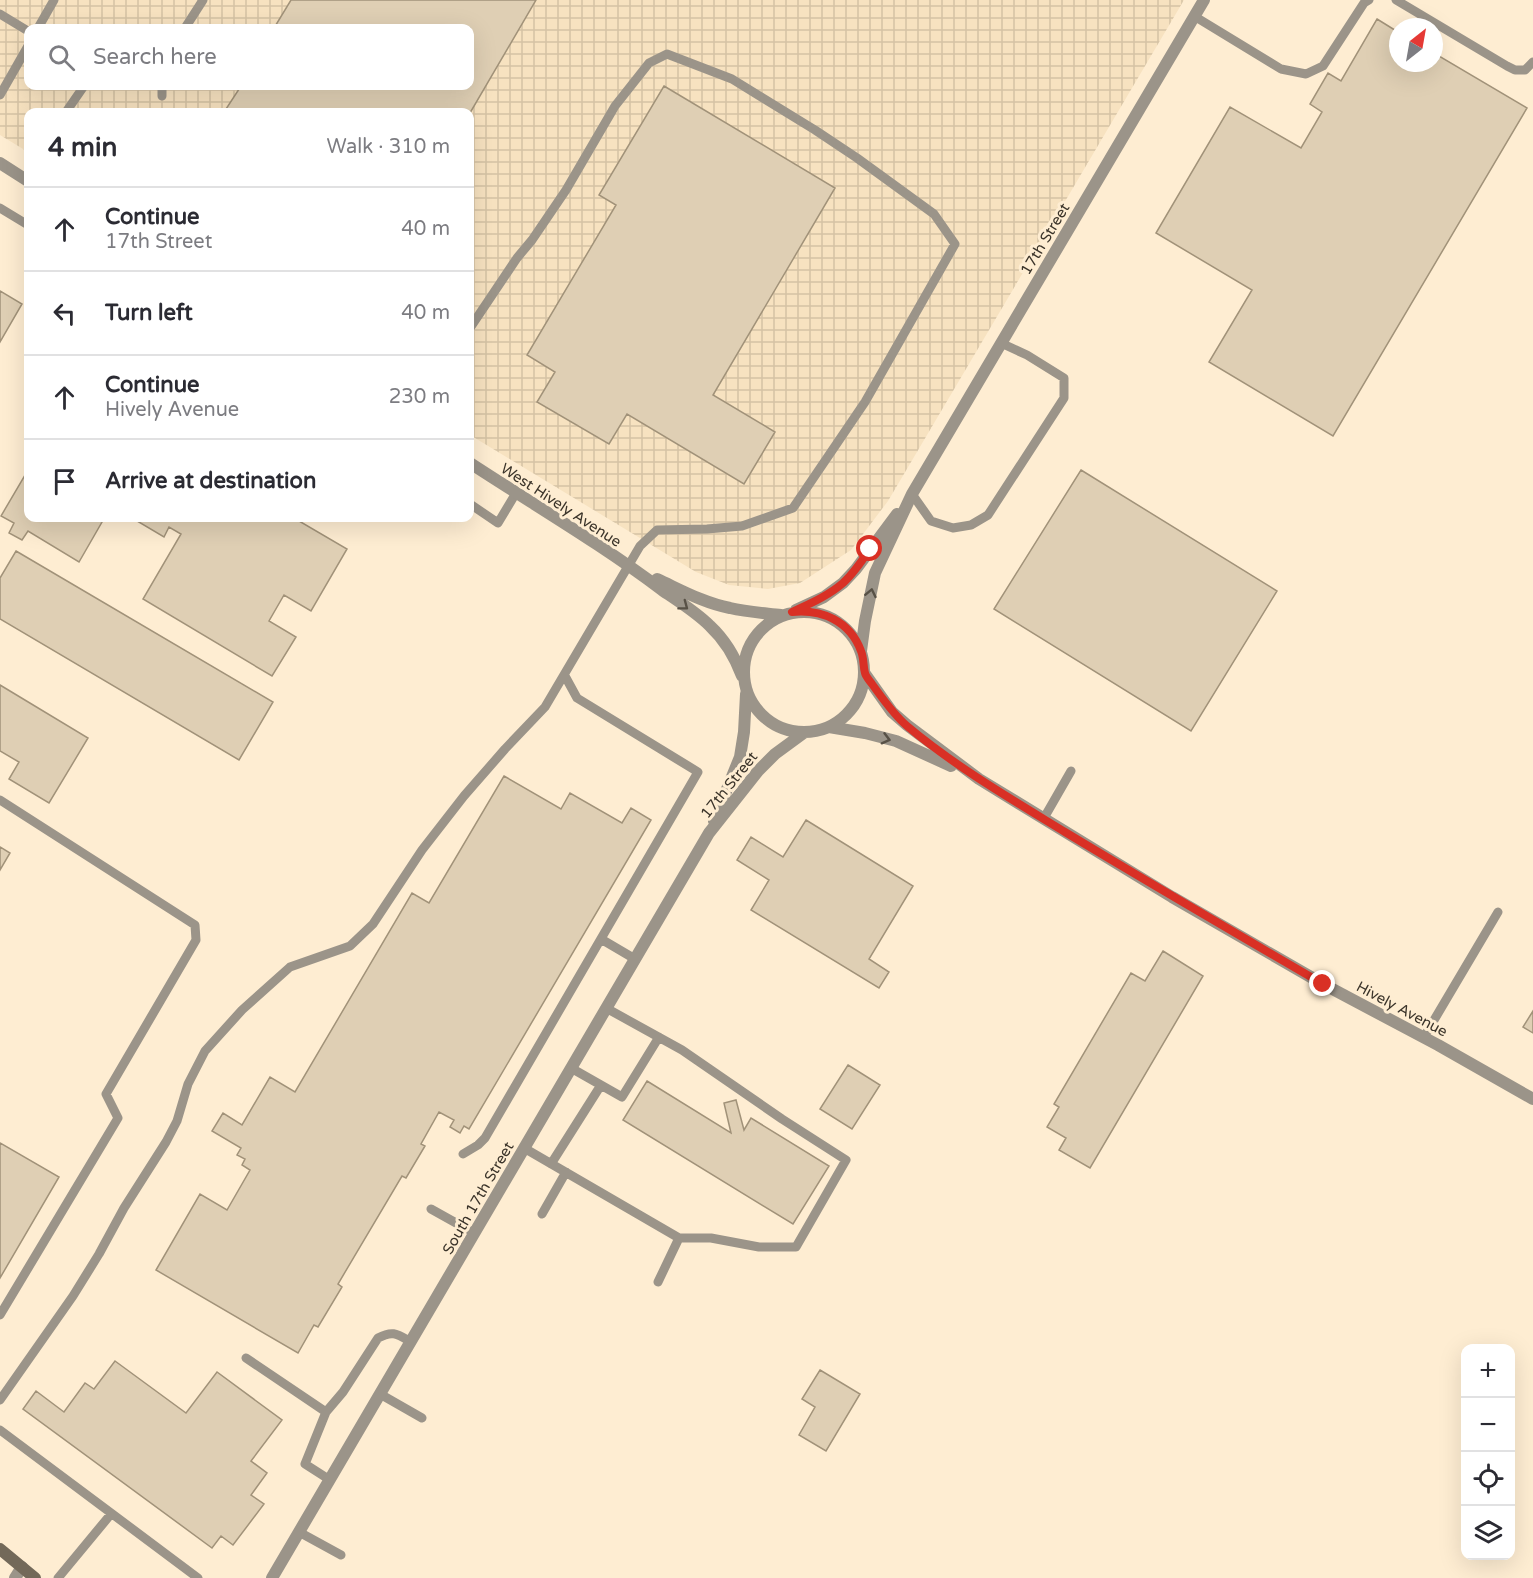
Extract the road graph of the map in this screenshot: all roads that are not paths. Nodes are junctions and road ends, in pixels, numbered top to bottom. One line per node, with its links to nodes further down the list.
1 (54, 0): 8 (lane)
2 (203, 0): 9 (lane)
3 (1204, 0): 7 (street, 17th Street)
4 (1369, 0): 7 (lane)
5 (1396, 0): 12 (lane)
6 (0, 14): 10 (lane)
7 (1194, 16): 21 (street, 17th Street)
8 (40, 24)
9 (188, 24)
10 (24, 29)
11 (24, 53): 14 (lane)
12 (1533, 62)
13 (81, 90): 15 (lane)
14 (0, 96)
15 (69, 108)
16 (0, 164): 17 (street)
17 (24, 176)
18 (0, 208): 19 (lane)
19 (24, 223)
20 (474, 322): 26 (lane)
21 (1001, 343): 24 (street, 17th Street); 24 (lane)
22 (474, 467): 23 (street, West Hively Avenue)
23 (516, 493): 25 (lane); 26 (street, West Hively Avenue)
24 (912, 494): 27 (street, 17th Street); 28 (street, 17th Street, one-way to 24)
25 (474, 507)
26 (633, 568): 27 (street); 30 (lane); 31 (street, one-way to 31)
27 (786, 614): 28 (street); 31 (street)
28 (861, 651): 29 (street)
29 (865, 674): 32 (street); 35 (street, Hively Avenue)
30 (565, 676): 40 (lane); 61 (lane)
31 (745, 685): 33 (street); 38 (street, 17th Street)
32 (829, 727): 33 (street); 35 (street, Hively Avenue, one-way to 35)
33 (805, 732): 38 (street, 17th Street)
34 (1071, 771): 37 (lane)
35 (979, 779): 37 (street, Hively Avenue)
36 (0, 800): 57 (lane)
37 (1044, 818): 44 (street, Hively Avenue)
38 (709, 833): 41 (street, South 17th Street)
39 (1498, 912): 44 (lane)
40 (601, 939): 41 (lane); 49 (lane)
41 (635, 959): 42 (street, South 17th Street)
42 (606, 1008): 43 (lane); 45 (street, South 17th Street)
43 (659, 1037): 46 (lane); 55 (lane)
44 (1424, 1037): 47 (street, Hively Avenue)
45 (571, 1068): 46 (lane); 48 (street, South 17th Street)
46 (601, 1085): 50 (lane)
47 (1533, 1099)
48 (524, 1148): 50 (lane); 54 (street, South 17th Street)
49 (463, 1154)
50 (551, 1164): 51 (lane)
51 (566, 1172): 53 (lane); 55 (lane)
52 (431, 1209): 54 (lane)
53 (542, 1214)
54 (474, 1233): 58 (street, South 17th Street)
55 (679, 1238): 56 (lane)
56 (658, 1282)
57 (0, 1315)
58 (411, 1342): 60 (street, South 17th Street); 62 (lane)
59 (246, 1358): 62 (lane)
60 (380, 1394): 63 (lane); 65 (street, South 17th Street)
61 (0, 1400)
62 (326, 1412): 65 (lane)
63 (422, 1418)
64 (0, 1430): 66 (lane)
65 (330, 1480): 67 (street, South 17th Street)
66 (111, 1514): 73 (lane); 74 (lane)
67 (299, 1532): 69 (lane); 75 (street, South 17th Street)
68 (0, 1549): 70 (main road)
69 (341, 1555)
70 (22, 1567): 71 (street); 72 (main road)
71 (15, 1578)
72 (35, 1578)
73 (58, 1578)
74 (198, 1578)
75 (272, 1578)

